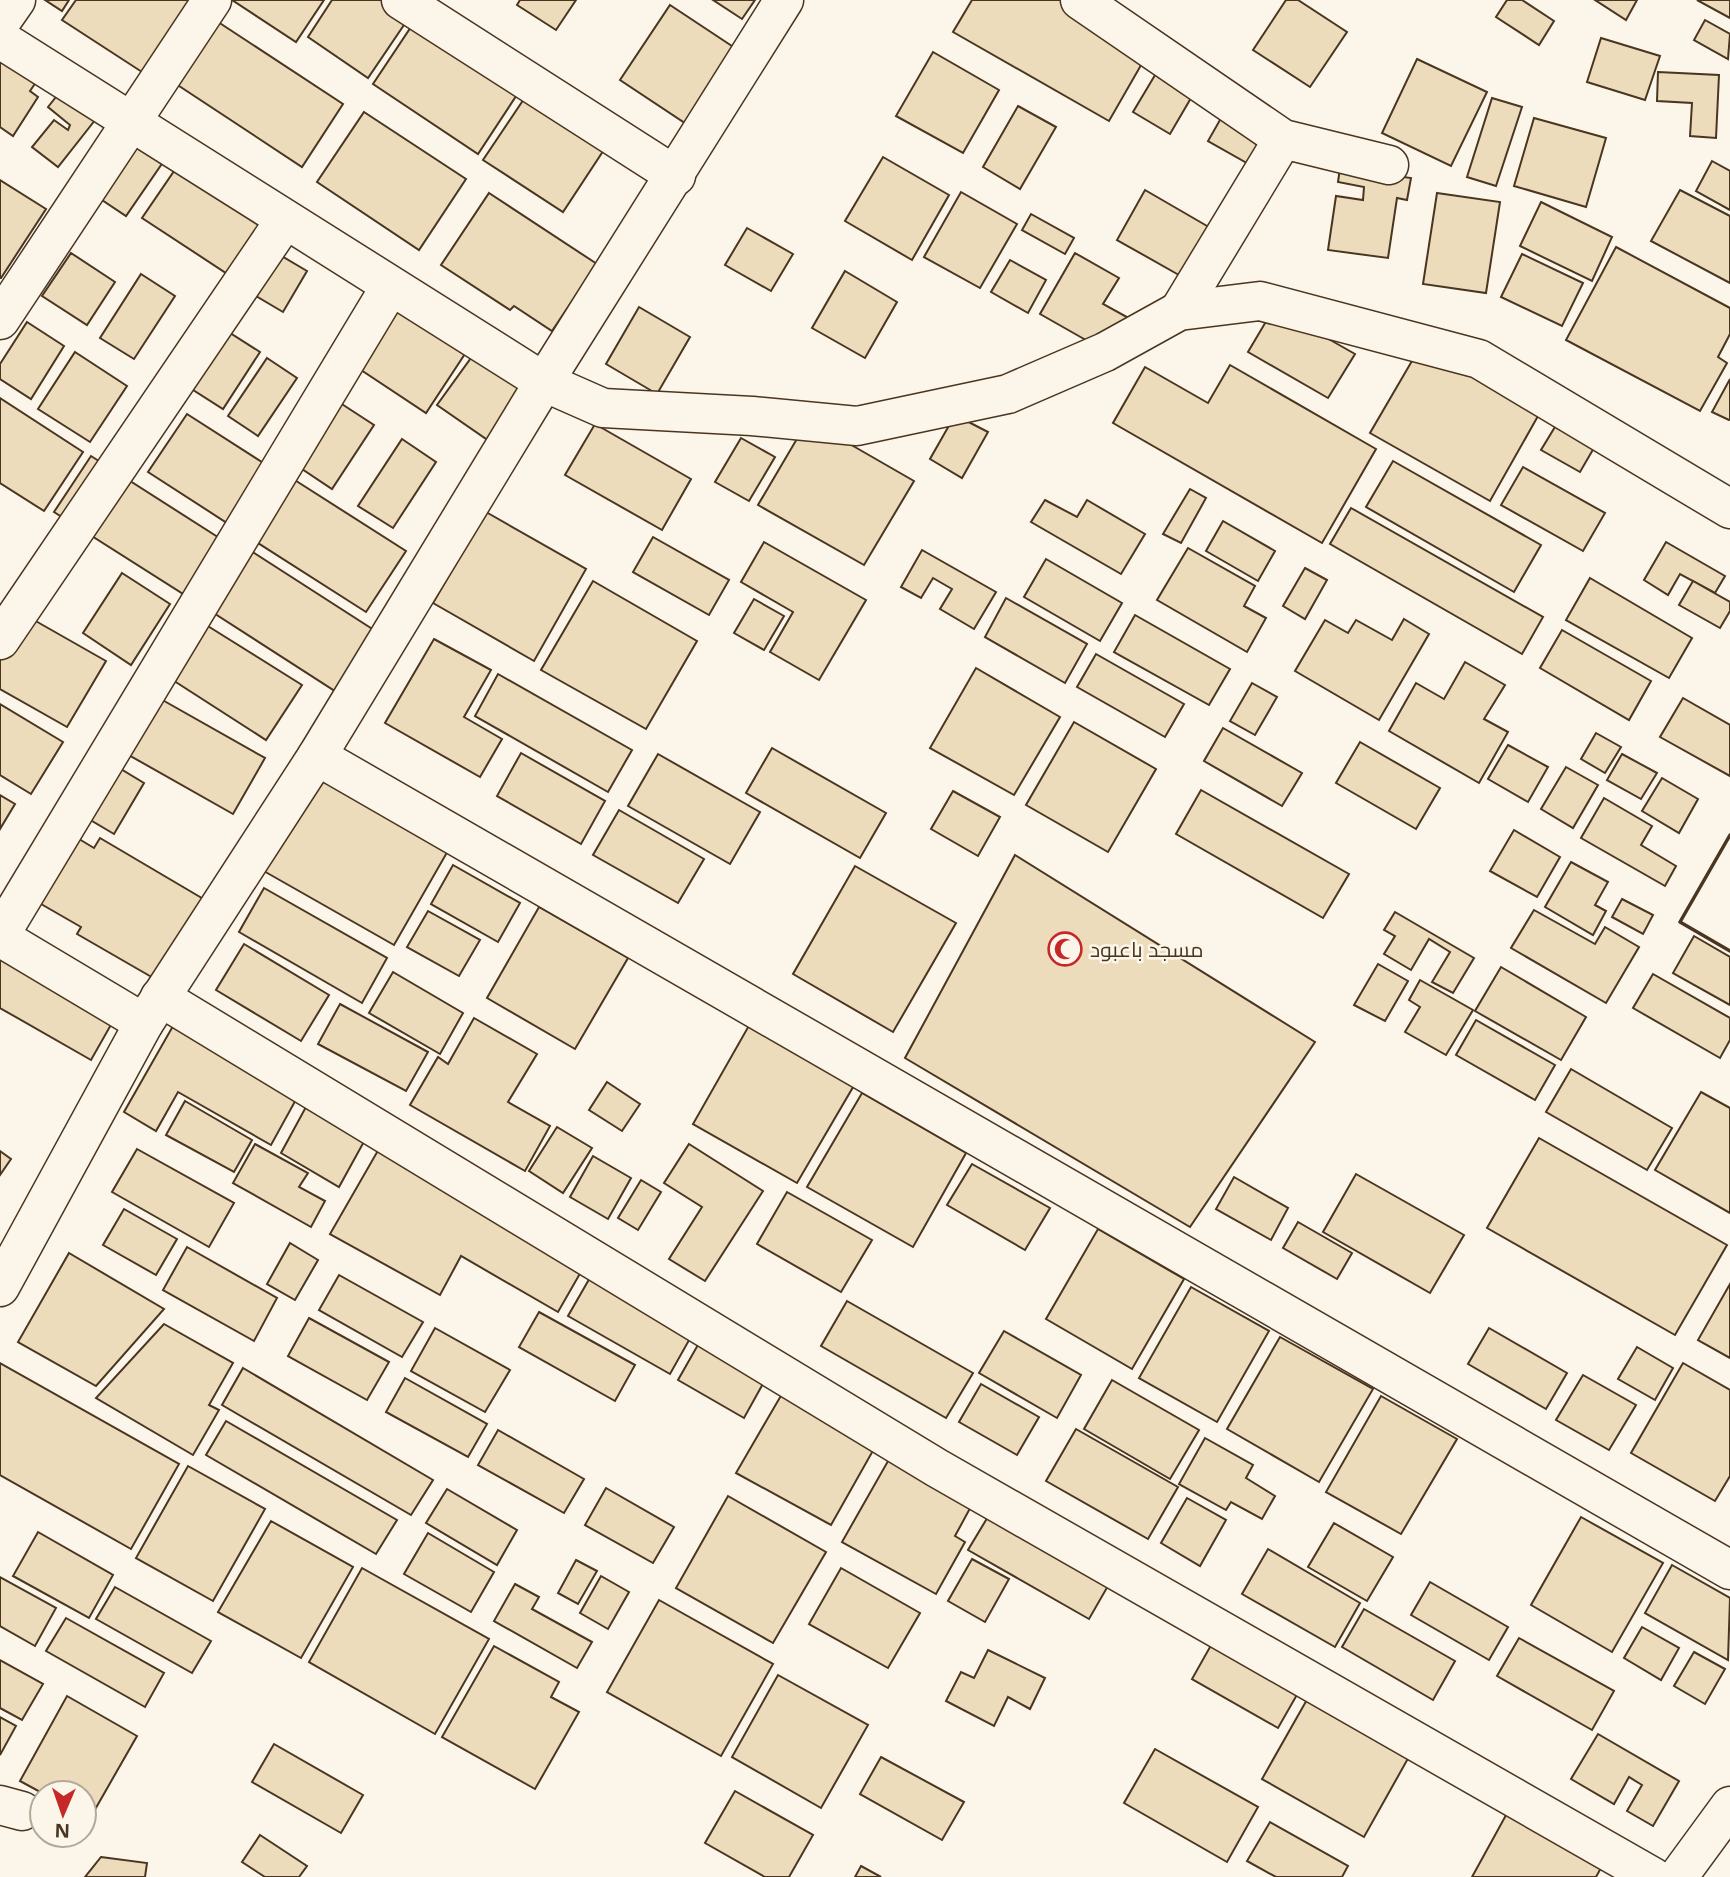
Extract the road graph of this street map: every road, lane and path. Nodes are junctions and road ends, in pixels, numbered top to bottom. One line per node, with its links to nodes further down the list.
1 (16, 0): 6 (street)
2 (212, 0): 8 (street)
3 (401, 0): 11 (street)
4 (785, 0): 11 (street)
5 (1080, 0): 9 (street)
6 (0, 23)
7 (0, 39): 8 (street)
8 (131, 121): 12 (street); 15 (street)
9 (1283, 139): 10 (street); 14 (street)
10 (1389, 165)
11 (676, 176): 16 (street)
12 (285, 220): 13 (street); 18 (street)
13 (390, 287): 16 (street); 20 (street)
14 (1179, 311): 16 (street); 17 (street)
15 (0, 320)
16 (544, 382): 19 (street)
17 (1730, 509)
18 (0, 640)
19 (317, 756): 21 (street); 23 (street)
20 (0, 936): 21 (street)
21 (152, 1010): 22 (street); 25 (street)
22 (0, 1287)
23 (1730, 1570)
24 (1730, 1805): 26 (street)
25 (1653, 1877)
26 (1678, 1877)

